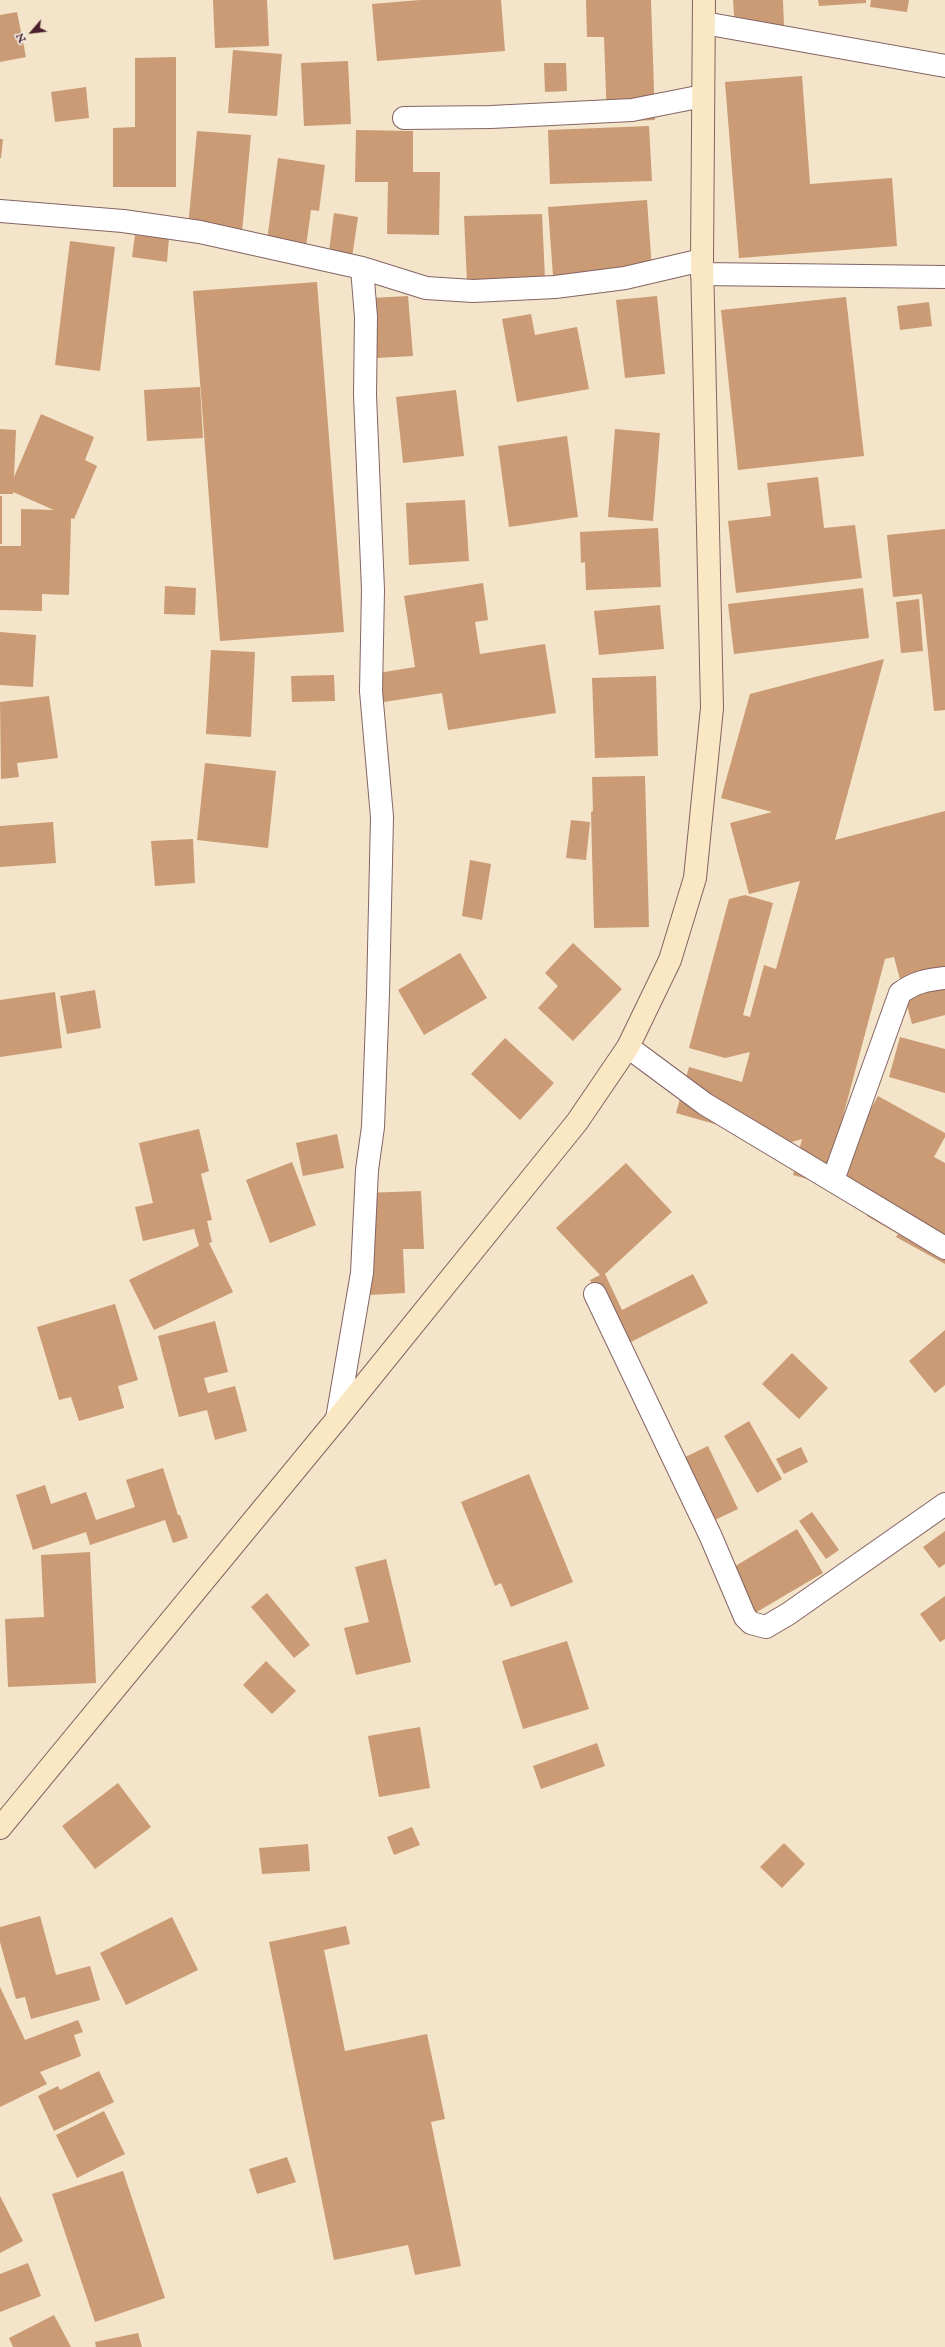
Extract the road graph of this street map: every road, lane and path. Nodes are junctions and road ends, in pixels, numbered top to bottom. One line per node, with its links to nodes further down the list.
1 (704, 0): 2 (main road)
2 (704, 23): 3 (street); 4 (main road)
3 (945, 66)
4 (704, 96): 5 (street); 7 (main road)
5 (404, 118)
6 (0, 211): 8 (street)
7 (702, 267): 8 (street); 9 (street); 11 (main road)
8 (362, 268): 15 (street)
9 (945, 277)
10 (945, 978): 12 (street)
11 (628, 1047): 12 (street); 15 (main road)
12 (833, 1180): 13 (street)
13 (945, 1248)
14 (595, 1294): 16 (street)
15 (337, 1418): 17 (main road)
16 (945, 1504)
17 (0, 1828)

